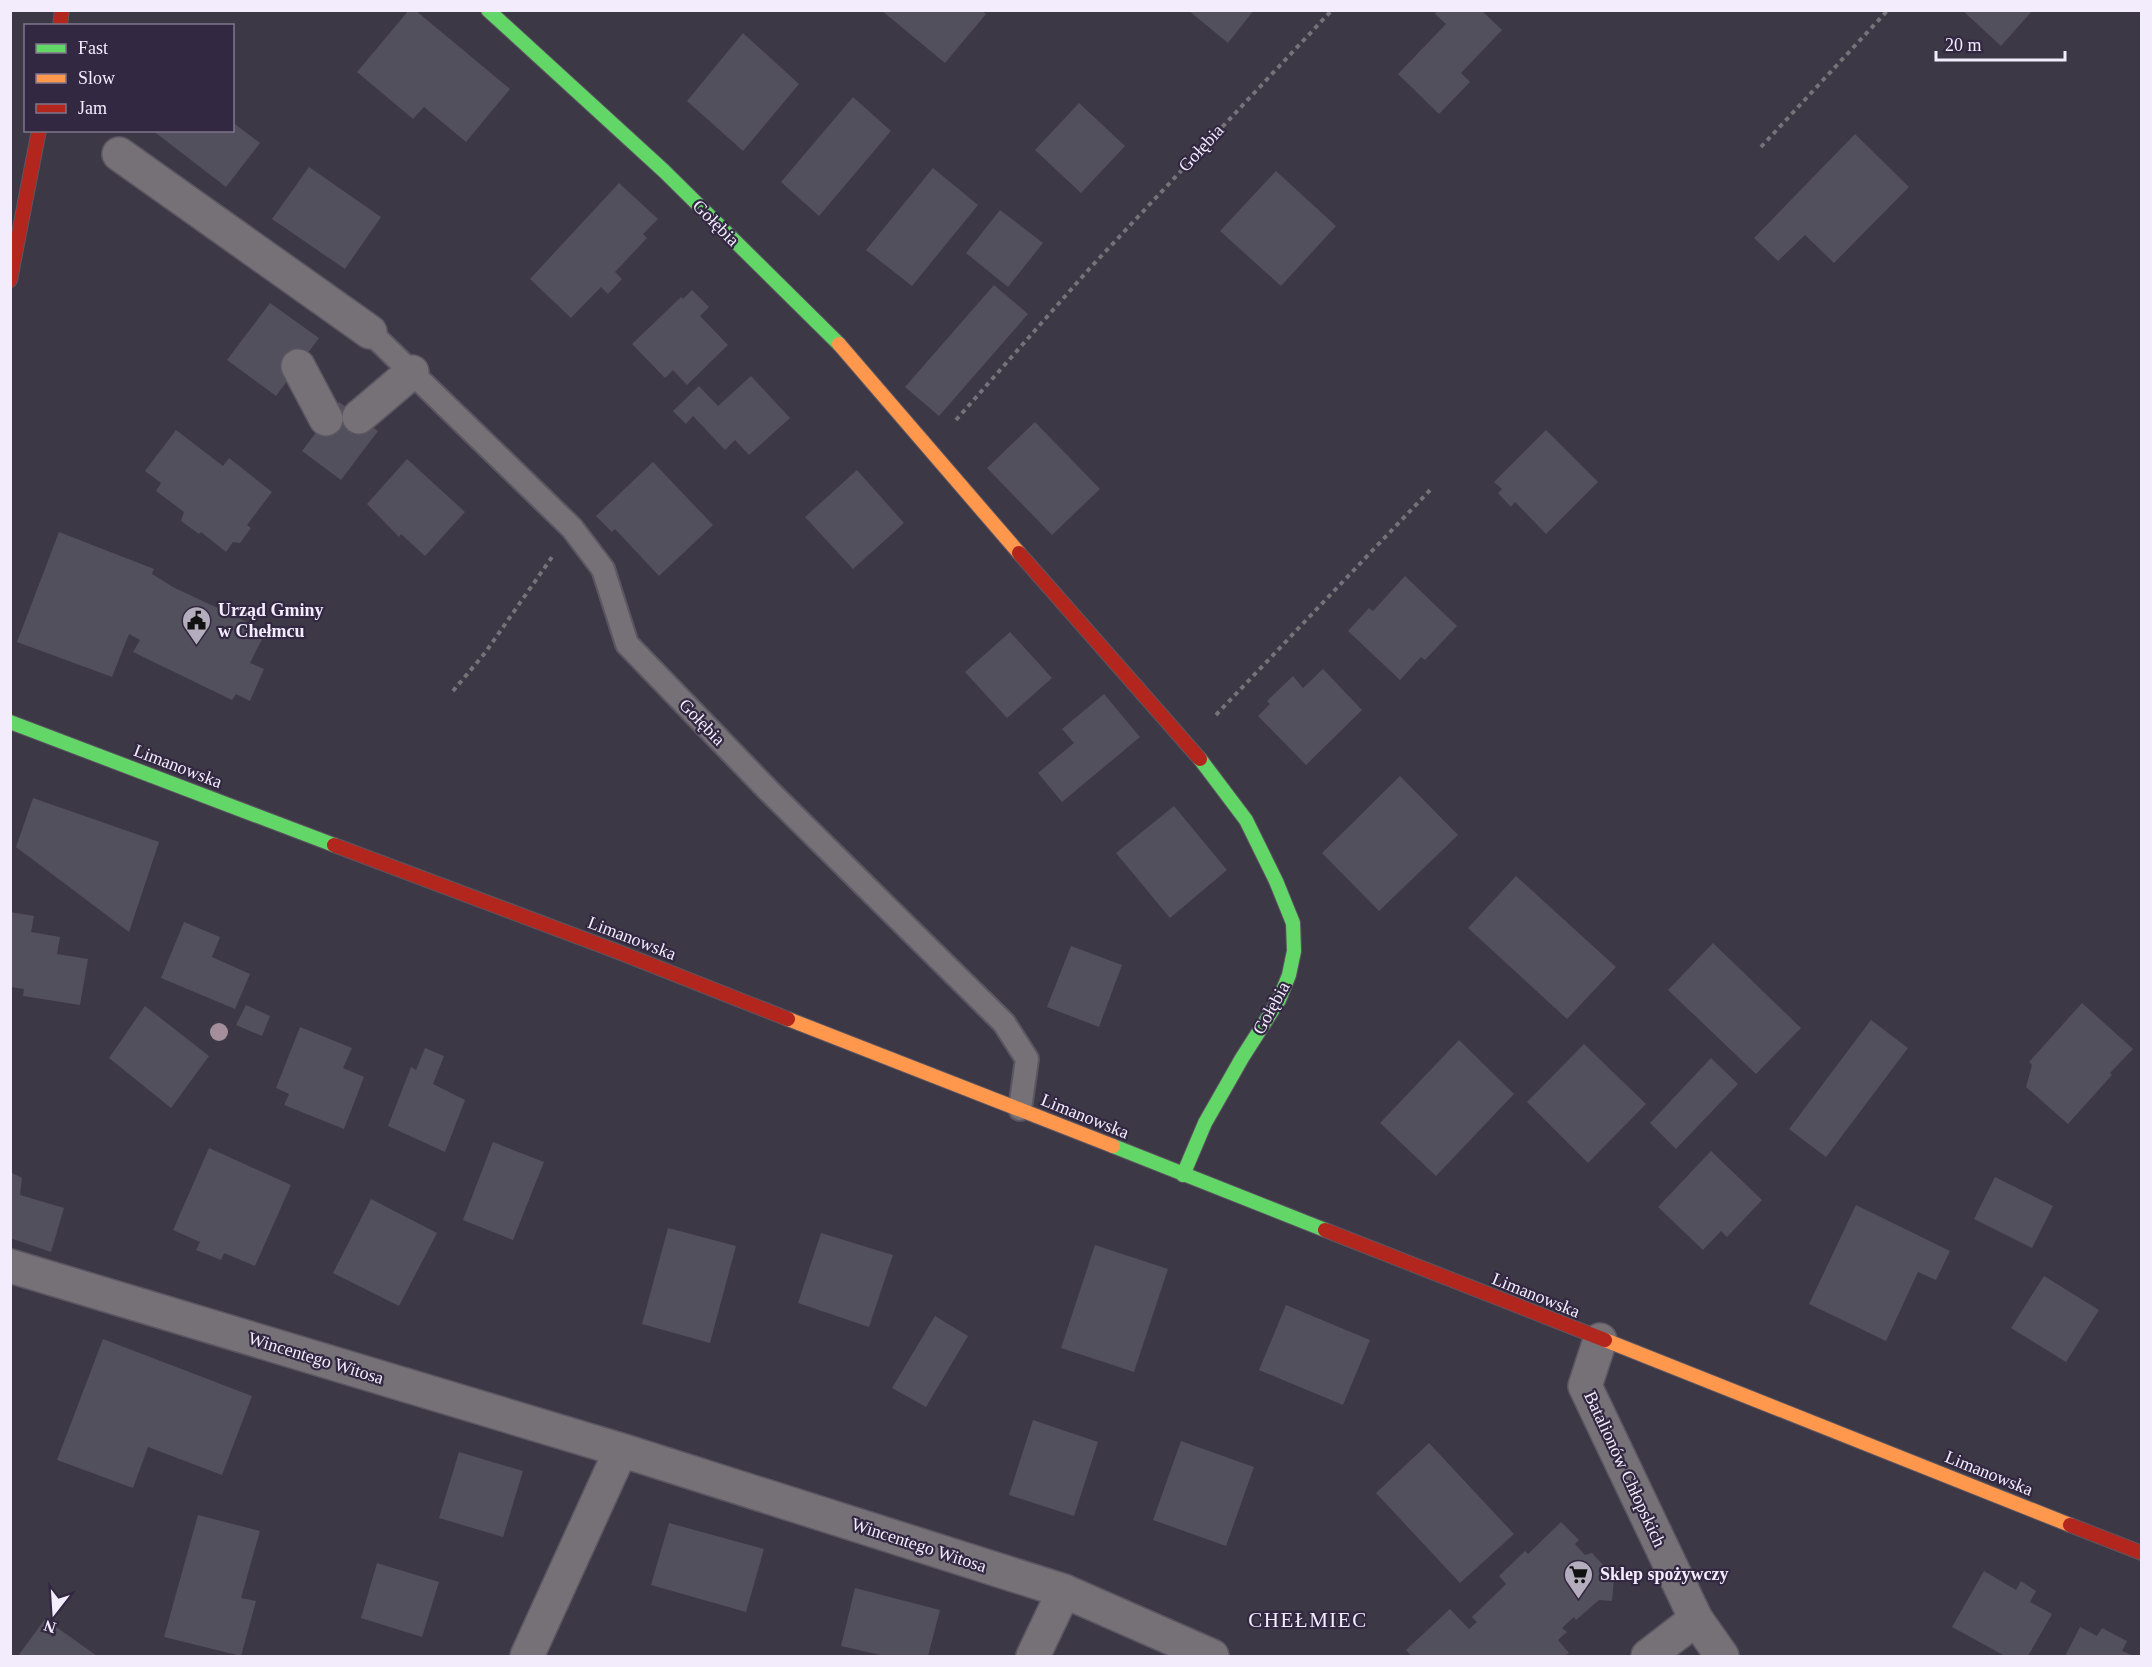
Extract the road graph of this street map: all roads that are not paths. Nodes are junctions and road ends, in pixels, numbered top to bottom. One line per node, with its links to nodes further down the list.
1 (488, 10): 12 (main road, Gołębia)
2 (39, 132): 4 (main road)
3 (119, 154): 5 (street)
4 (10, 280)
5 (370, 332): 7 (lane, Gołębia)
6 (298, 366): 9 (street)
7 (412, 372): 8 (street); 11 (lane, Gołębia)
8 (359, 417)
9 (326, 419)
10 (10, 722): 11 (main road, Limanowska)
11 (1020, 1109): 12 (main road, Limanowska)
12 (1183, 1175): 14 (main road, Limanowska)
13 (10, 1266): 15 (street, Wincentego Witosa)
14 (1600, 1340): 16 (main road, Limanowska); 18 (street, Batalionów Chłopskich)
15 (621, 1450): 17 (street, Wincentego Witosa); 19 (street)
16 (2142, 1553)
17 (1064, 1591): 20 (street); 21 (street, Wincentego Witosa)
18 (1696, 1619): 22 (street); 23 (street, Batalionów Chłopskich)
19 (527, 1656)
20 (1033, 1656)
21 (1212, 1656)
22 (1648, 1656)
23 (1722, 1656)

